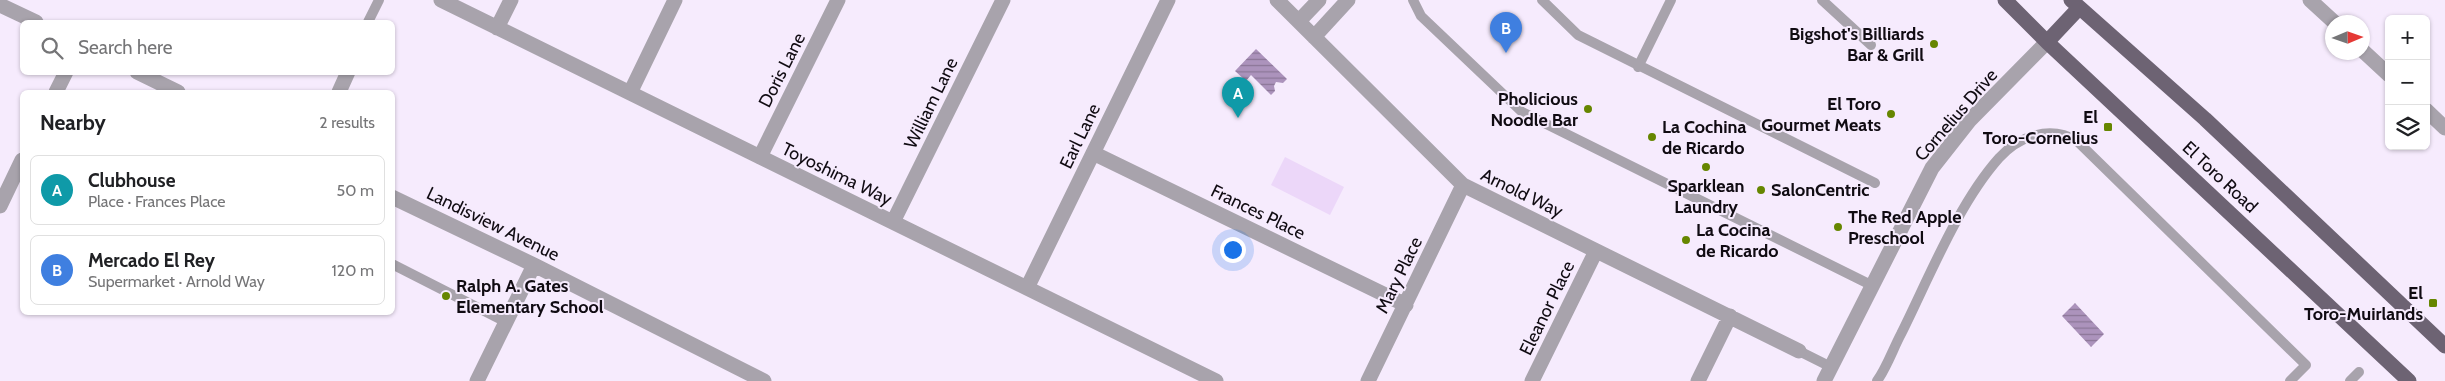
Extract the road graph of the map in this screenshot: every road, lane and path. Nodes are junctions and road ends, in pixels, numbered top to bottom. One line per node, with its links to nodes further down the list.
1 (379, 0): 21 (lane)
2 (441, 0): 23 (street, Toyoshima Way)
3 (511, 0): 23 (street)
4 (675, 0): 36 (street)
5 (838, 0): 40 (street, Doris Lane)
6 (1003, 0): 46 (street, William Lane)
7 (1168, 0): 39 (street, Earl Lane)
8 (1276, 0): 22 (street, Arnold Way)
9 (1319, 0): 22 (street)
10 (1348, 0): 24 (street)
11 (1413, 0): 50 (lane)
12 (1542, 0): 28 (lane)
13 (1671, 0): 28 (lane)
14 (1822, 0): 26 (lane)
15 (2005, 0): 25 (main road, El Toro Road)
16 (2310, 0): 19 (street)
17 (2079, 3): 25 (main road); 55 (main road, El Toro Road)
18 (0, 5): 20 (street)
19 (2326, 15)
20 (32, 20)
21 (369, 20)
22 (1299, 22): 24 (street, Arnold Way)
23 (497, 28): 36 (street, Toyoshima Way)
24 (1314, 37): 43 (street, Arnold Way)
25 (2047, 42): 50 (street, Cornelius Drive); 68 (main road, El Toro Road)
26 (1871, 45)
27 (2370, 57): 29 (street)
28 (1638, 67): 42 (lane)
29 (2385, 71)
30 (64, 75): 33 (street)
31 (143, 75): 34 (street)
32 (347, 75): 35 (street)
33 (57, 90)
34 (174, 90)
35 (340, 90)
36 (630, 93): 40 (street, Toyoshima Way)
37 (2430, 114): 38 (street)
38 (2445, 128)
39 (1093, 153): 51 (street, Earl Lane); 52 (street, Frances Place)
40 (760, 157): 46 (street, Toyoshima Way)
41 (20, 164): 45 (street)
42 (1875, 183)
43 (1463, 185): 47 (street, Arnold Way); 52 (street, Mary Place)
44 (395, 198): 48 (street, Landisview Avenue)
45 (0, 206)
46 (893, 222): 51 (street, Toyoshima Way)
47 (1596, 250): 53 (street, Arnold Way); 63 (street, Eleanor Place)
48 (534, 265): 54 (street); 60 (street, Landisview Avenue)
49 (395, 266): 54 (lane)
50 (1871, 285): 58 (street, Cornelius Drive)
51 (1027, 288): 61 (street, Toyoshima Way)
52 (1406, 305): 62 (street, Mary Place)
53 (1730, 316): 56 (street, Arnold Way); 64 (street)
54 (506, 322): 59 (street)
55 (2445, 346)
56 (1799, 351): 58 (lane)
57 (2359, 372): 67 (lane)
58 (1827, 374)
59 (476, 381)
60 (764, 381)
61 (1216, 381)
62 (1368, 381)
63 (1532, 381)
64 (1698, 381)
65 (1877, 381): 66 (lane)
66 (2290, 381)
67 (2350, 381)
68 (2409, 381)

